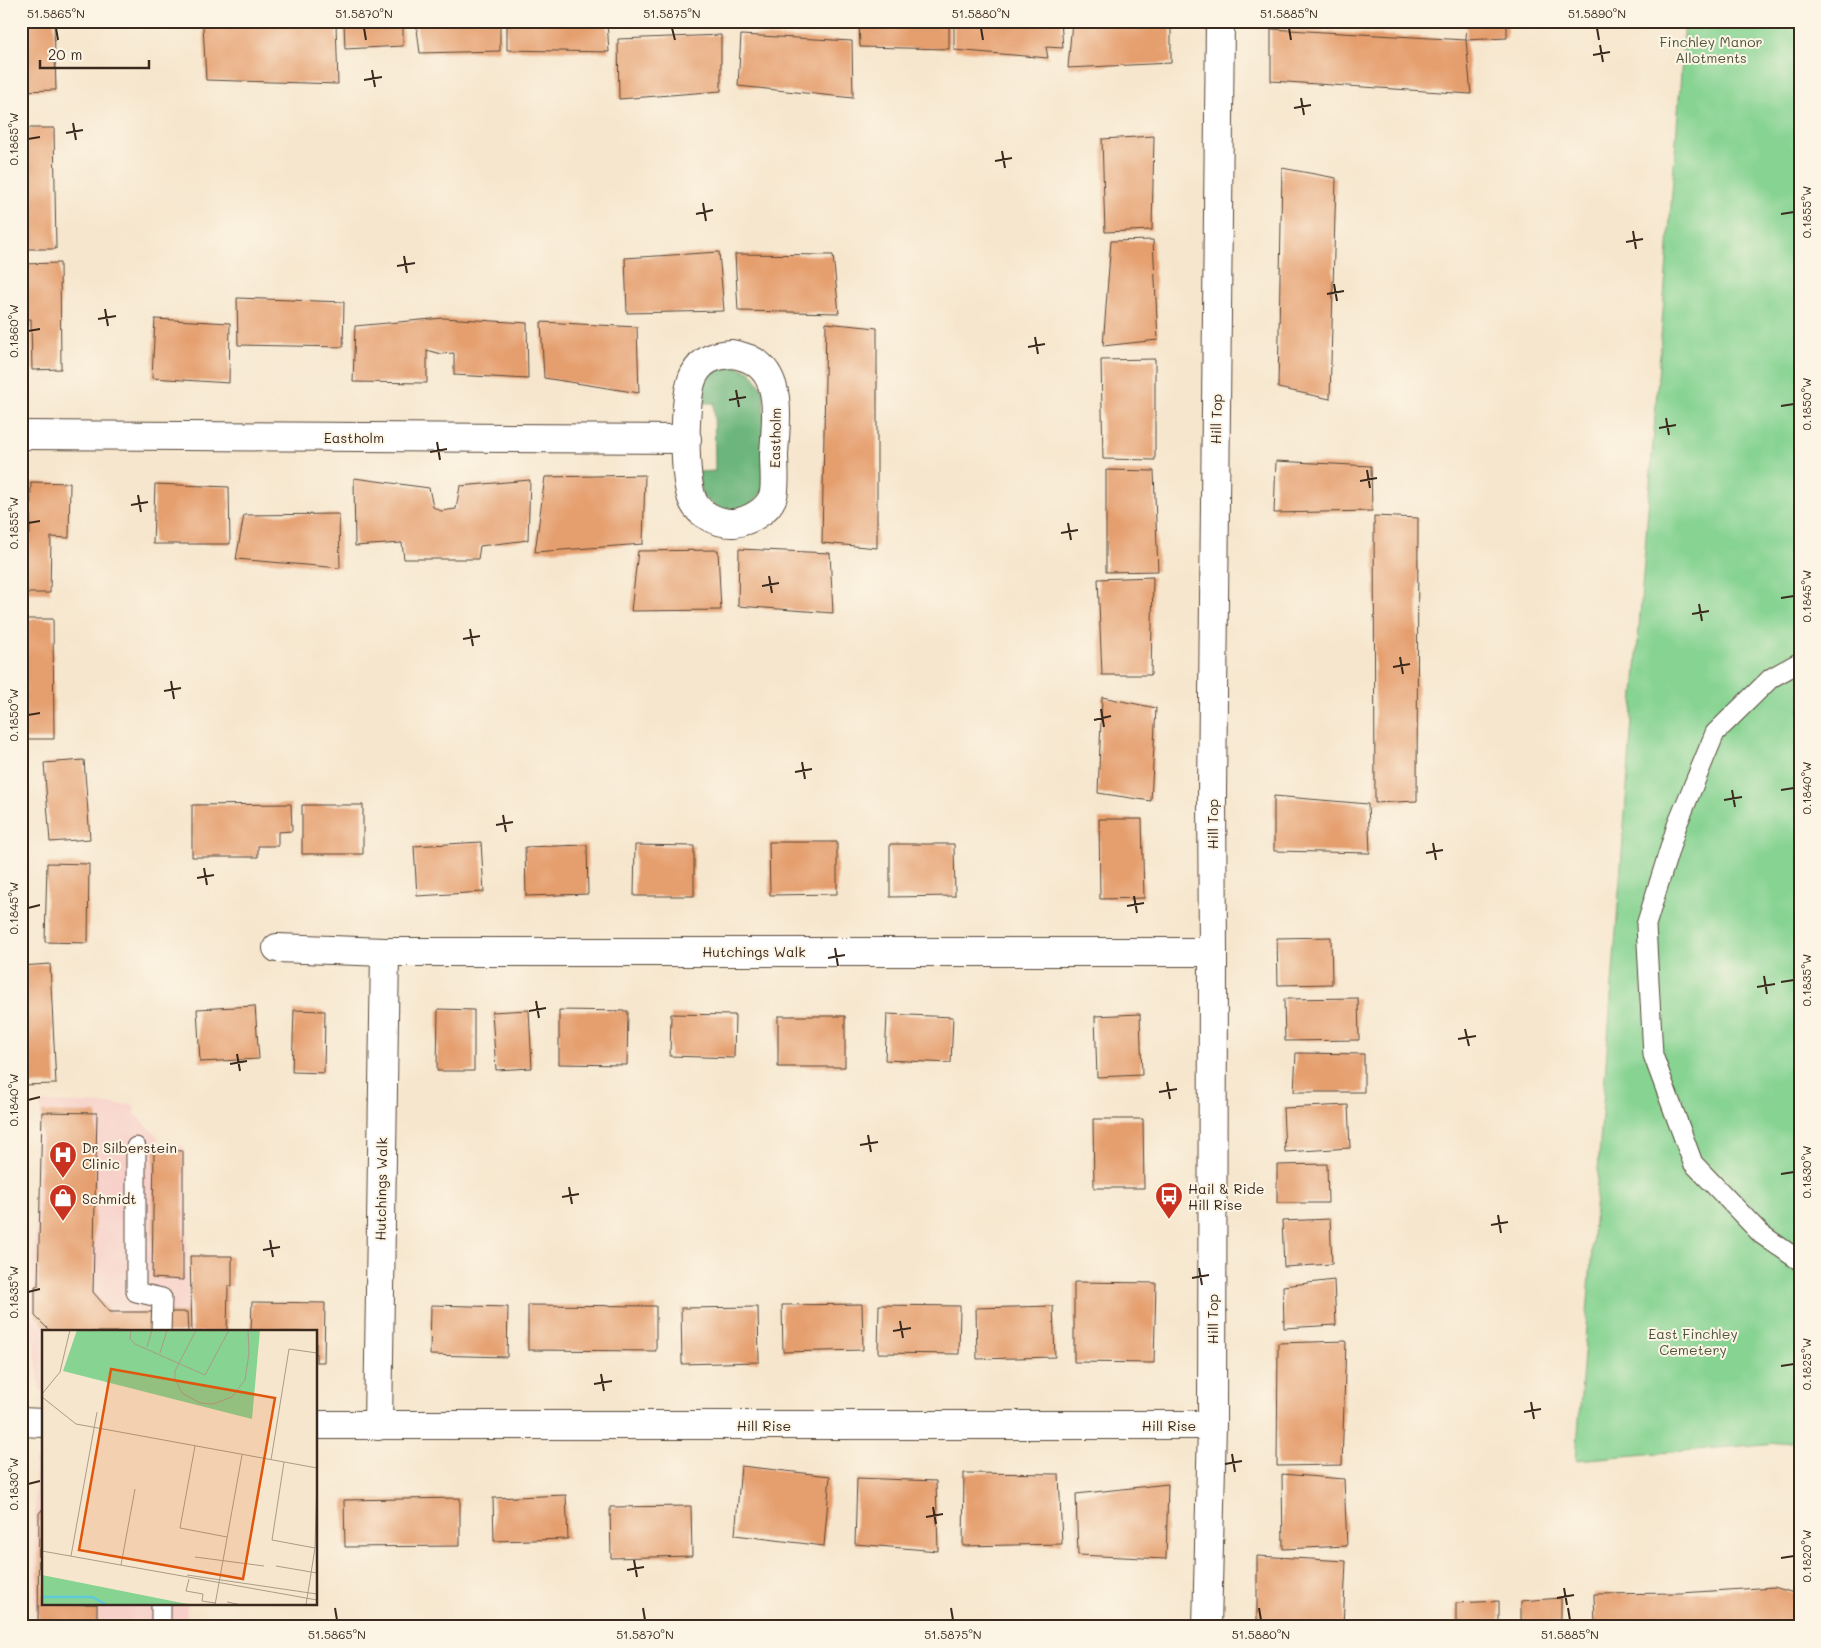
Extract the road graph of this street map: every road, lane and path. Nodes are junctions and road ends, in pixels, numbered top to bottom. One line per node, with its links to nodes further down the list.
1 (1220, 21): 7 (street, Hill Top)
2 (21, 435): 3 (street, Eastholm)
3 (687, 439): 3 (street, Eastholm)
4 (1800, 662): 9 (lane)
5 (277, 948): 6 (street, Hutchings Walk)
6 (385, 952): 7 (street, Hutchings Walk); 15 (street, Hutchings Walk)
7 (1213, 952): 14 (street, Hill Top)
8 (136, 1147): 10 (lane)
9 (1800, 1261)
10 (161, 1330)
11 (21, 1422): 12 (street)
12 (42, 1424)
13 (318, 1425): 15 (street, Hill Rise)
14 (1212, 1425): 15 (street, Hill Rise); 18 (street, Hill Top)
15 (378, 1426)
16 (161, 1606): 17 (lane)
17 (161, 1627)
18 (1207, 1627)

